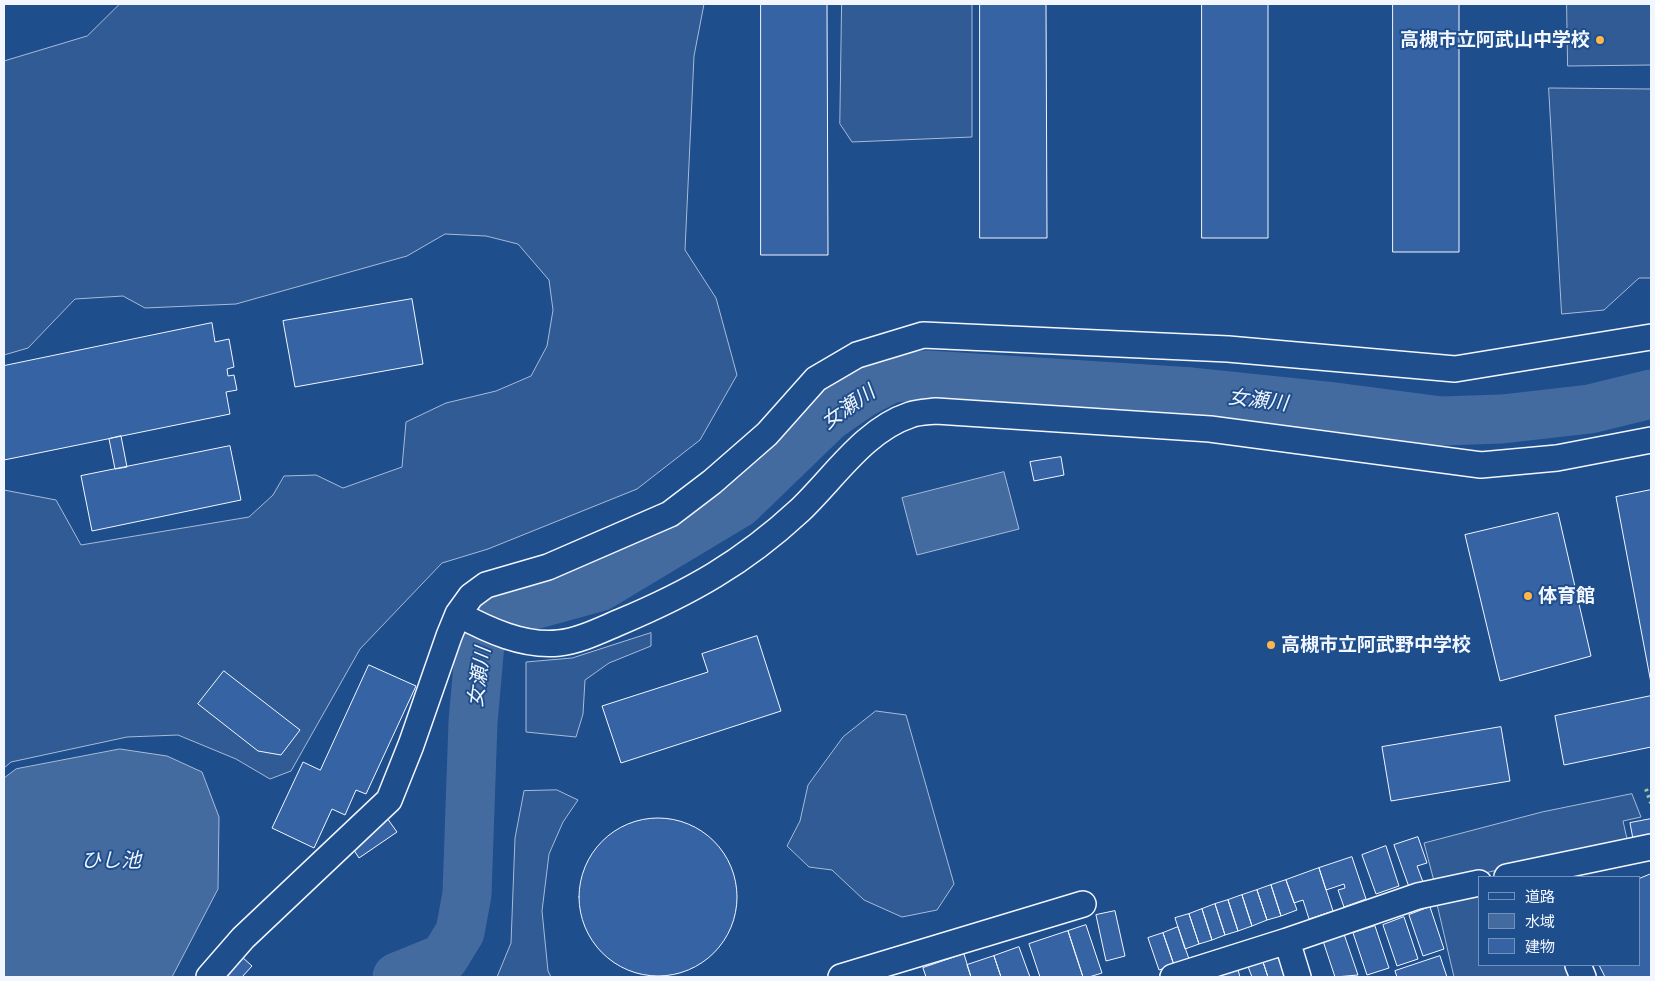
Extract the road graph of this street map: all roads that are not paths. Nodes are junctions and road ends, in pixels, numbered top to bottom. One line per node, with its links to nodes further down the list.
1 (1651, 337): 3 (street)
2 (1651, 440): 3 (street)
3 (466, 618): 10 (street)
4 (1651, 847): 5 (street)
5 (1544, 874): 6 (street)
6 (1519, 876)
7 (1478, 883): 9 (street)
8 (1083, 904): 11 (street)
9 (1287, 941): 12 (street); 13 (street)
10 (209, 977)
11 (841, 977)
12 (1173, 977)
13 (1298, 977)

